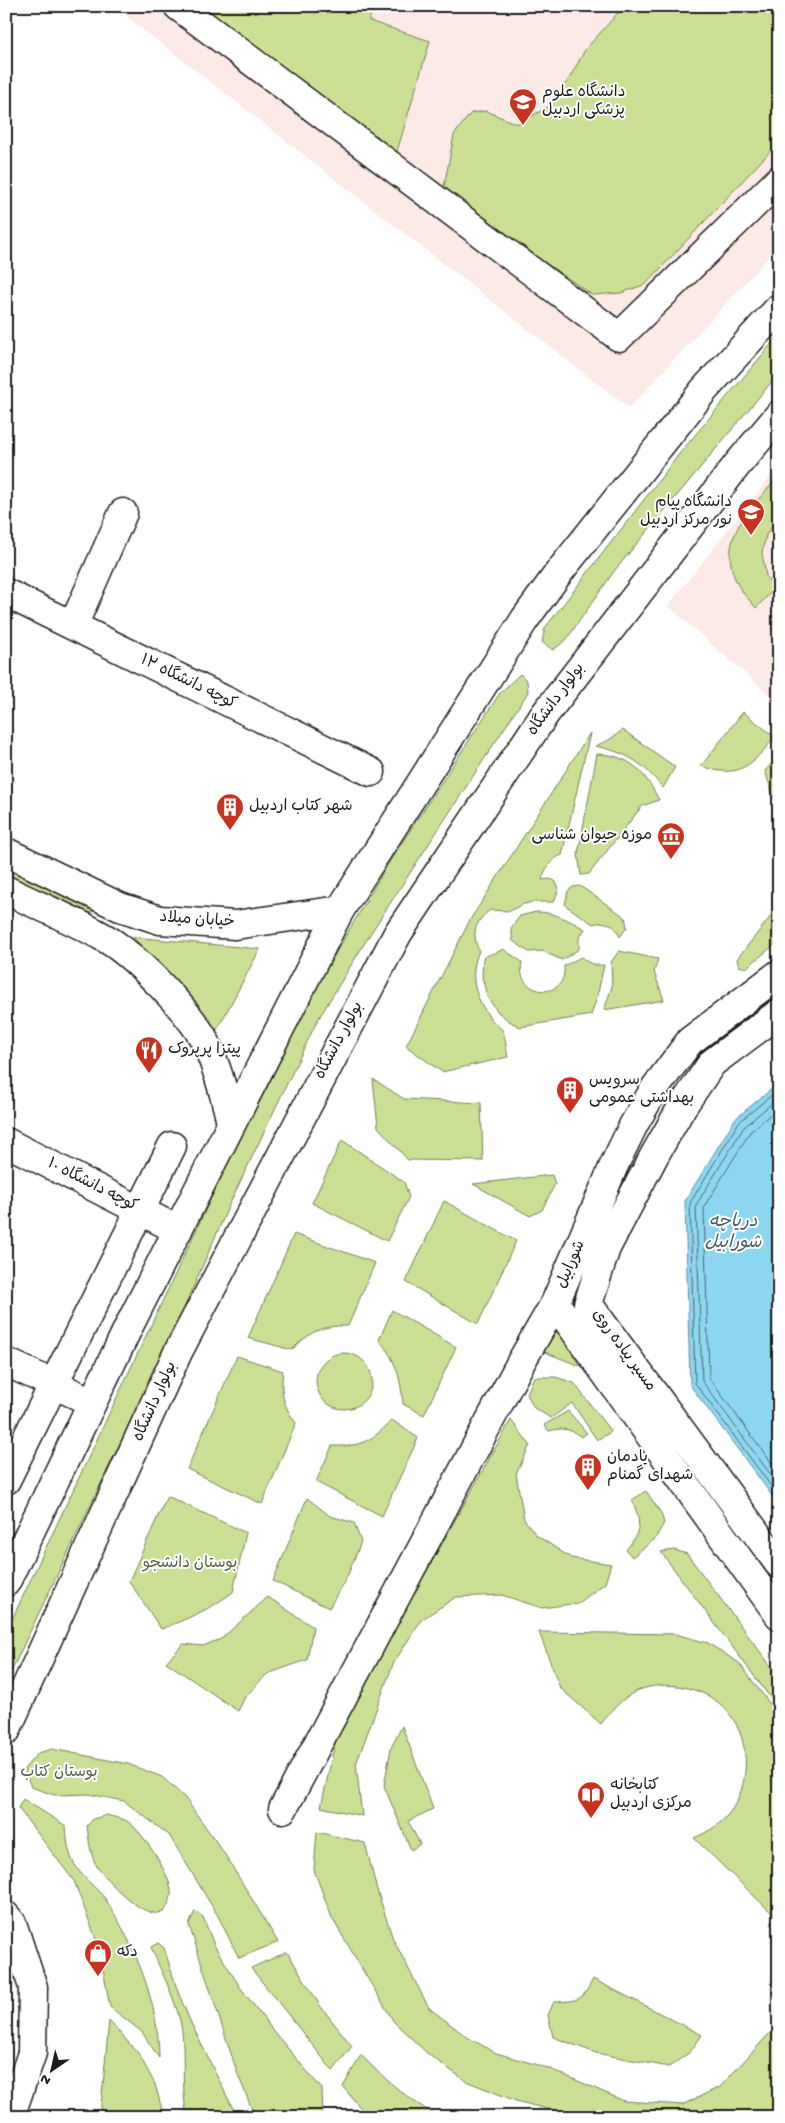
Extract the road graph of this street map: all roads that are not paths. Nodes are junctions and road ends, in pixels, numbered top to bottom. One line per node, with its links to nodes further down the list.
1 (178, 6): 2 (main road)
2 (779, 180)
3 (779, 308): 12 (main road)
4 (779, 415): 29 (main road, بولوار دانشگاه)
5 (123, 513): 7 (main road)
6 (6, 593): 7 (main road, کوچه دانشگاه ۱۲)
7 (73, 626): 8 (main road, کوچه دانشگاه ۱۲)
8 (370, 772)
9 (6, 852): 11 (main road, خیابان میلاد)
10 (6, 890): 13 (main road)
11 (120, 907): 12 (main road, خیابان میلاد); 13 (main road)
12 (340, 910): 16 (main road)
13 (104, 937): 16 (main road)
14 (779, 974): 21 (main road, شورابیل)
15 (779, 1014): 26 (main road, مسیر پیاده روی)
16 (231, 1124): 20 (main road)
17 (6, 1142): 19 (main road, کوچه دانشگاه ۱۰)
18 (172, 1146): 19 (main road)
19 (140, 1210): 20 (main road, کوچه دانشگاه ۱۰); 23 (main road)
20 (178, 1230): 24 (main road)
21 (555, 1303): 28 (main road, شورابیل); 30 (main road)
22 (6, 1362): 23 (main road)
23 (54, 1385): 24 (main road); 25 (main road)
24 (92, 1402): 27 (main road)
25 (6, 1480)
26 (779, 1564)
27 (6, 1582)
28 (779, 1614)
29 (6, 1731)
30 (283, 1809)
31 (6, 1916): 32 (main road)
32 (10, 2116)

